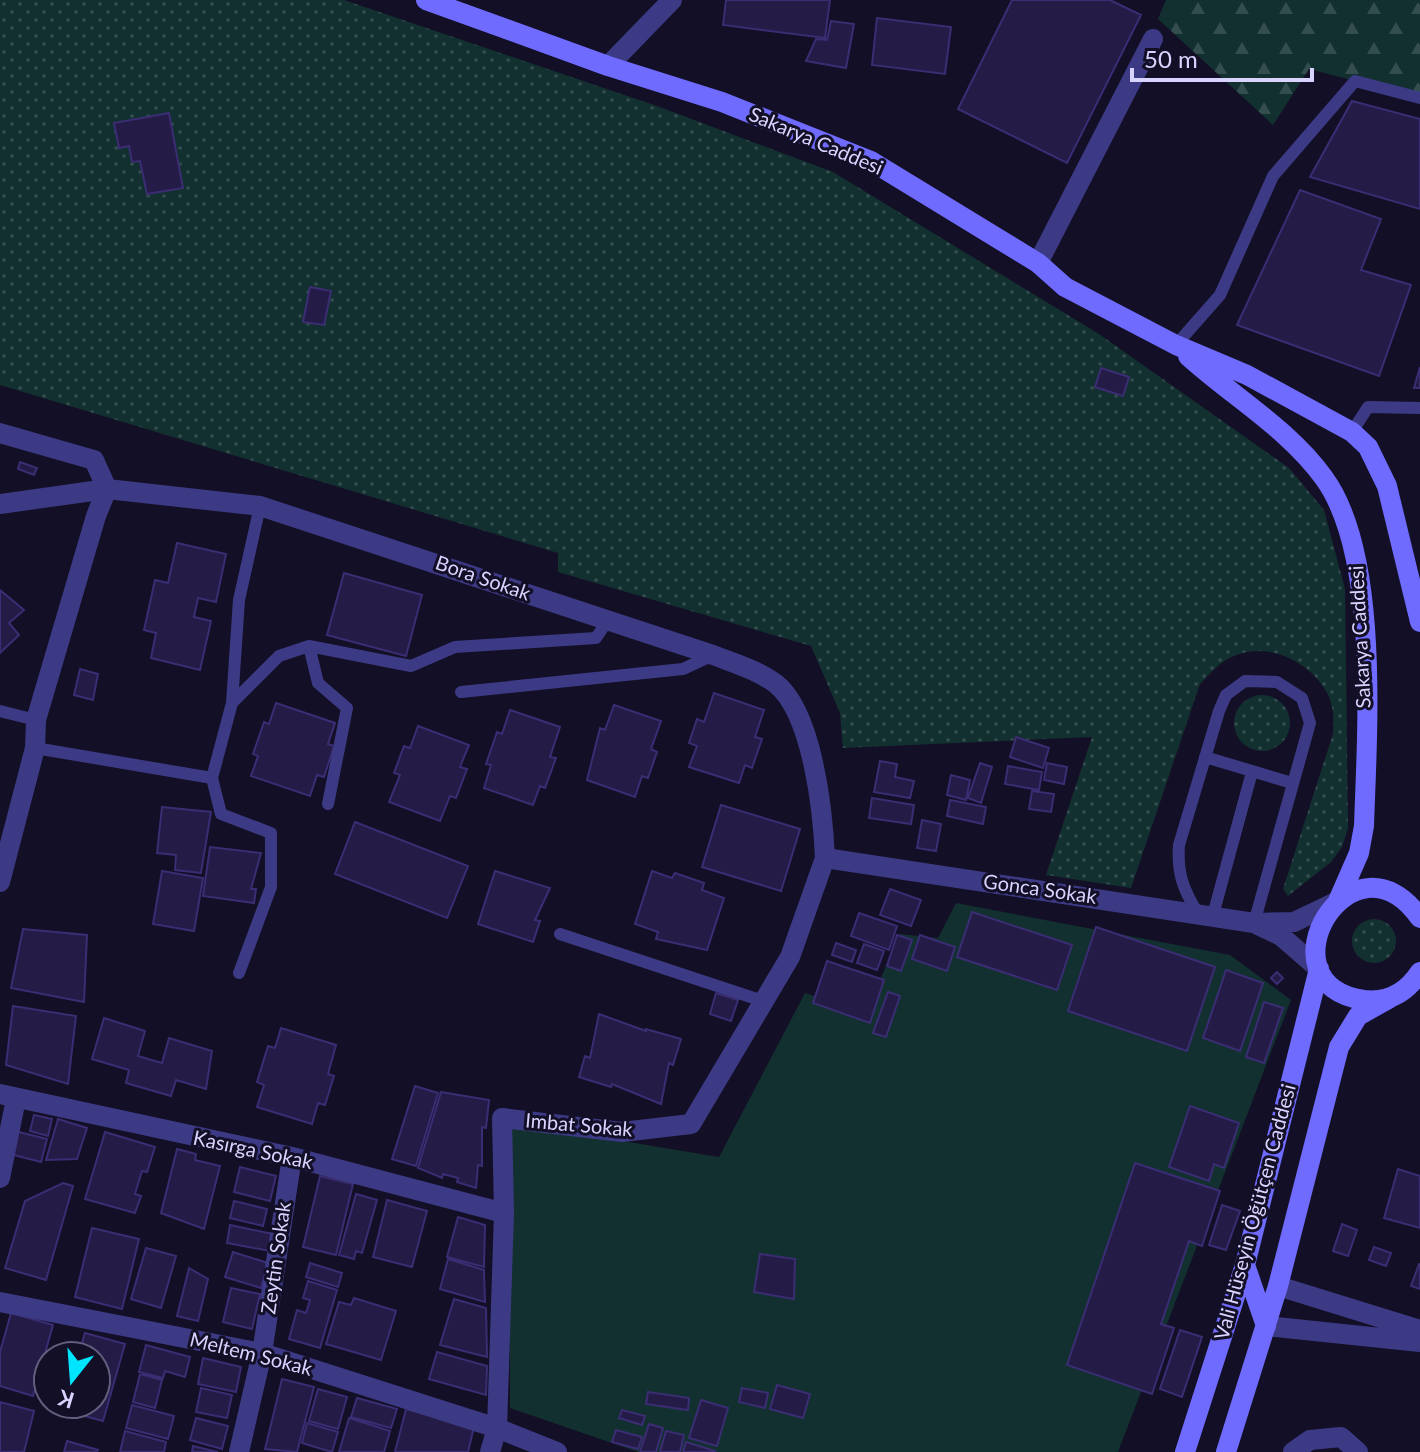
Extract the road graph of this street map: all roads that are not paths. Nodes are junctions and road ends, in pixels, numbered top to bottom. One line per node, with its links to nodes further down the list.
1 (426, 0): 4 (main road, Sakarya Caddesi)
2 (672, 0): 4 (street)
3 (1153, 39): 6 (street)
4 (608, 66): 6 (main road, Sakarya Caddesi)
5 (1420, 98): 7 (lane)
6 (1038, 263): 7 (main road, Sakarya Caddesi)
7 (1176, 345): 9 (main road, Sakarya Caddesi); 31 (main road, Sakarya Caddesi)
8 (1420, 408): 9 (lane)
9 (1352, 432): 15 (main road, Sakarya Caddesi)
10 (0, 433): 11 (street)
11 (107, 489): 12 (street, Bora Sokak); 13 (street, Bora Sokak); 21 (street)
12 (0, 504)
13 (260, 506): 14 (street, Bora Sokak); 19 (lane)
14 (608, 620): 16 (lane); 17 (street, Bora Sokak)
15 (1420, 622)
16 (309, 646): 19 (lane); 27 (lane)
17 (713, 655): 18 (lane); 29 (street, Bora Sokak)
18 (461, 692)
19 (232, 703): 25 (lane)
20 (0, 711): 21 (lane)
21 (36, 720): 22 (street)
22 (35, 748): 25 (lane); 28 (street)
23 (1205, 757): 24 (lane); 26 (lane); 32 (lane)
24 (1252, 772): 26 (lane); 32 (lane)
25 (212, 778): 38 (lane)
26 (1292, 783): 34 (lane)
27 (328, 804)
28 (5, 844): 30 (street)
29 (825, 858): 32 (street, Gonca Sokak); 40 (street, Imbat Sokak)
30 (0, 882)
31 (1338, 901): 33 (main road); 34 (street); 36 (main road, Sakarya Caddesi)
32 (1205, 914): 34 (street, Gonca Sokak)
33 (1420, 916)
34 (1254, 923): 36 (street)
35 (560, 934): 40 (lane)
36 (1319, 969): 39 (main road); 45 (main road, Vali Hüseyin Öğütçen Caddesi)
37 (1420, 972): 39 (main road, Vali Hüseyin Öğütçen Caddesi)
38 (239, 973)
39 (1390, 998): 46 (main road, Vali Hüseyin Öğütçen Caddesi)
40 (766, 1002): 44 (street, Imbat Sokak)
41 (8, 1097): 42 (street, Kasırga Sokak); 43 (street)
42 (292, 1157): 44 (street, Kasırga Sokak); 51 (street, Zeytin Sokak)
43 (0, 1178)
44 (504, 1213): 52 (street, Imbat Sokak)
45 (1245, 1265): 48 (main road); 57 (main road, Vali Hüseyin Öğütçen Caddesi)
46 (1278, 1286): 48 (main road, Vali Hüseyin Öğütçen Caddesi); 49 (street)
47 (0, 1302): 51 (street, Meltem Sokak)
48 (1266, 1326): 50 (street); 53 (main road, Vali Hüseyin Öğütçen Caddesi)
49 (1420, 1330)
50 (1420, 1342)
51 (262, 1353): 52 (street, Meltem Sokak); 54 (street, Zeytin Sokak)
52 (497, 1428): 55 (street, Imbat Sokak); 56 (street, Meltem Sokak)
53 (1232, 1450)
54 (239, 1452)
55 (490, 1452)
56 (557, 1452)
57 (1185, 1452)
58 (1293, 1452): 59 (street)
59 (1358, 1452)

